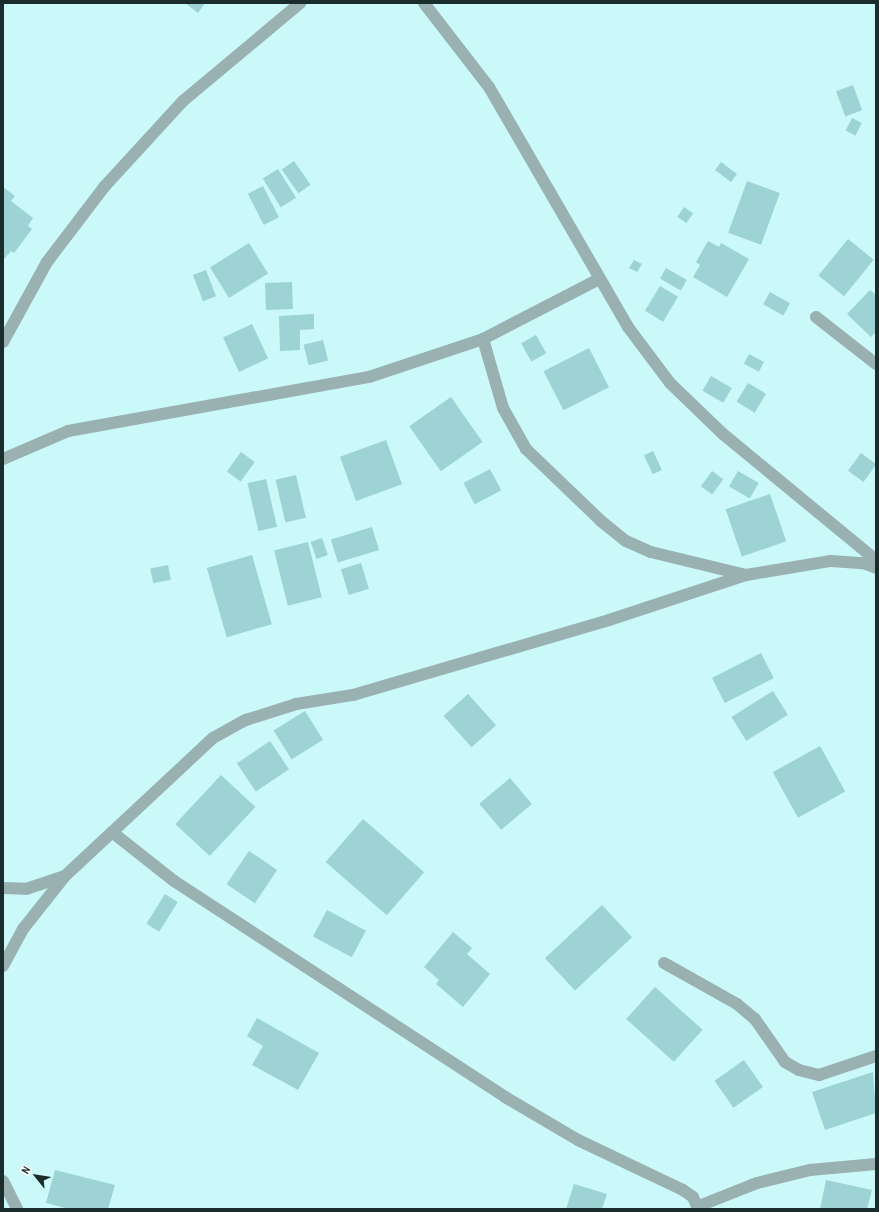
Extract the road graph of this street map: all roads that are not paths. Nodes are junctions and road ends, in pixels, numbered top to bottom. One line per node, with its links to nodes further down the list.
1 (300, 3): 6 (street)
2 (424, 3): 3 (street)
3 (599, 279): 5 (street); 9 (street)
4 (816, 317): 7 (street)
5 (483, 339): 8 (street); 11 (street)
6 (3, 342)
7 (876, 364)
8 (3, 459)
9 (876, 560)
10 (876, 568): 11 (street)
11 (746, 574): 12 (street)
12 (112, 832): 13 (street); 20 (street)
13 (65, 876): 14 (street); 16 (street)
14 (3, 888)
15 (664, 963): 17 (street)
16 (3, 966)
17 (876, 1056)
18 (876, 1164): 20 (street)
19 (3, 1181): 21 (street)
20 (698, 1207)
21 (17, 1209)

